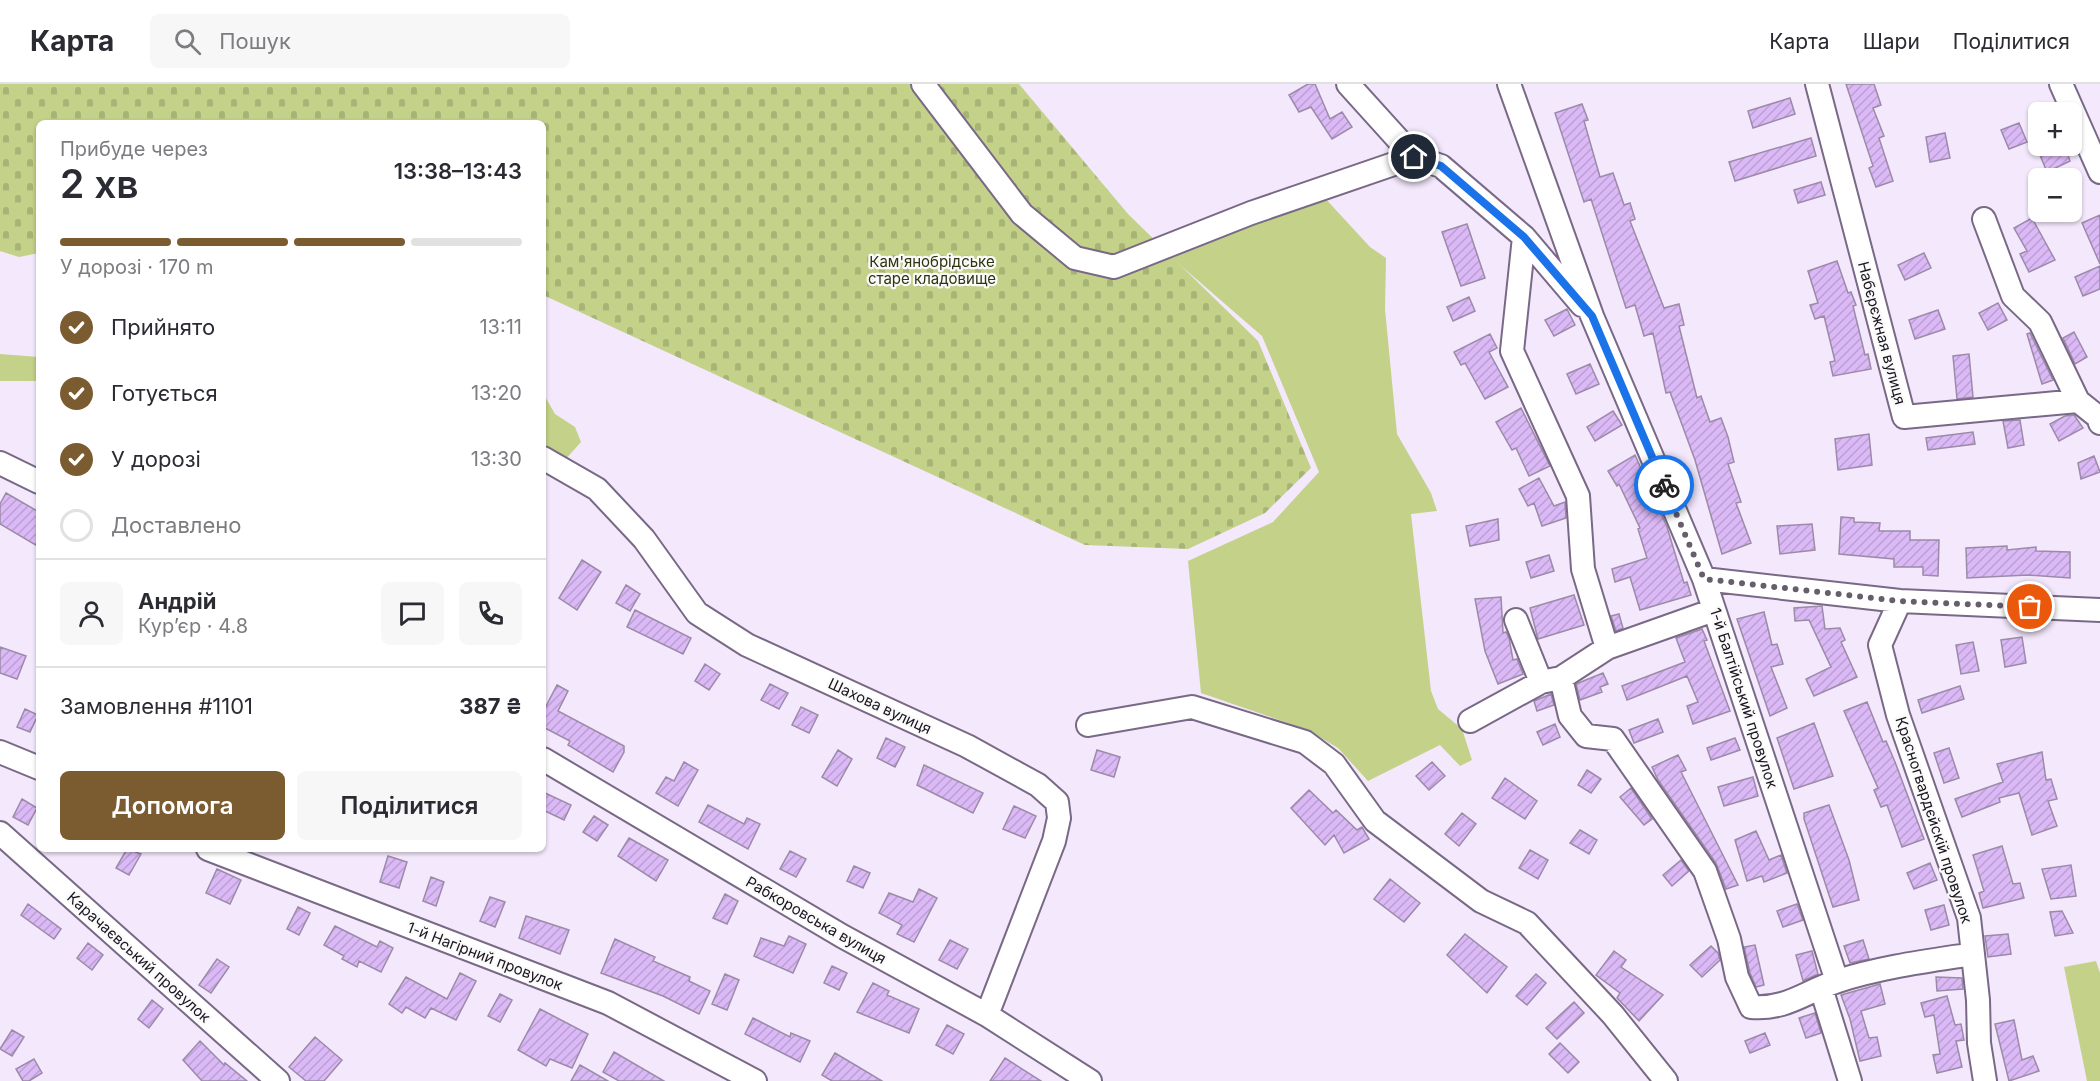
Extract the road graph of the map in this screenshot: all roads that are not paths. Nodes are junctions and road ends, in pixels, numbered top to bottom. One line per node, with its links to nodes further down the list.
1 (923, 84): 6 (street)
2 (1348, 84): 6 (street)
3 (1509, 84): 10 (street, 1-й Балтійський провулок)
4 (1816, 84): 11 (street, Набєрєжная вулиця)
5 (2061, 84): 7 (street)
6 (1414, 157): 9 (street)
7 (2100, 172)
8 (1984, 219): 11 (street)
9 (1524, 237): 10 (street); 21 (street)
10 (1592, 316): 16 (street, 1-й Балтійський провулок)
11 (2078, 401): 12 (street)
12 (2100, 423)
13 (546, 460): 32 (street, Шахова вулиця)
14 (0, 463): 15 (street)
15 (36, 481)
16 (1704, 579): 17 (street); 18 (street, 1-й Балтійський провулок)
17 (1900, 601): 19 (street); 30 (street, Красногвардєйскій провулок)
18 (1714, 610): 21 (street); 31 (street, 1-й Балтійський провулок)
19 (2100, 610)
20 (1516, 620): 22 (street)
21 (1607, 648): 22 (street)
22 (1551, 680): 23 (street); 31 (street)
23 (1470, 721)
24 (1088, 725): 36 (street)
25 (0, 752): 27 (street)
26 (546, 761): 32 (street, Рабкоровська вулиця)
27 (36, 767)
28 (0, 833): 33 (street, Карачаєвський провулок)
29 (216, 852): 34 (street, 1-й Нагірний провулок)
30 (1973, 954): 31 (street); 38 (street, Красногвардєйскій провулок)
31 (1829, 984): 37 (street, 1-й Балтійський провулок)
32 (987, 1015): 35 (street, Рабкоровська вулиця)
33 (278, 1081)
34 (755, 1081)
35 (1090, 1081)
36 (1666, 1081)
37 (1850, 1081)
38 (1985, 1081)

